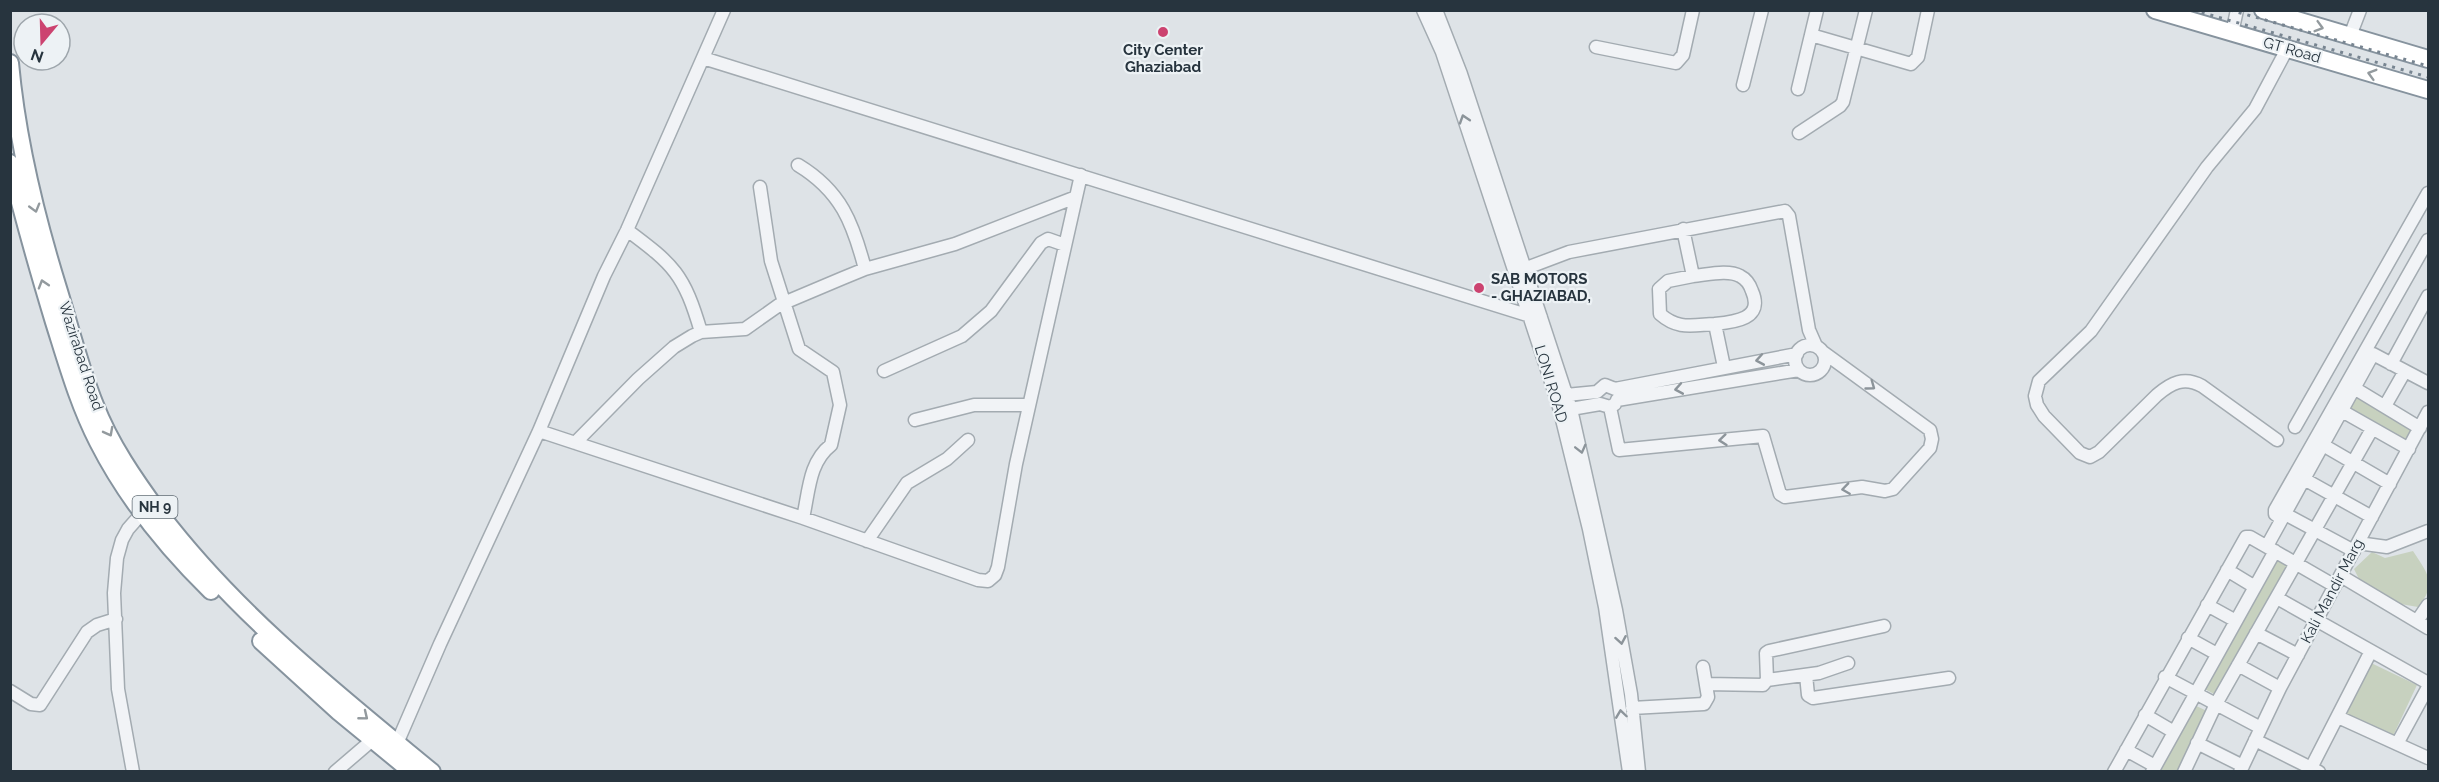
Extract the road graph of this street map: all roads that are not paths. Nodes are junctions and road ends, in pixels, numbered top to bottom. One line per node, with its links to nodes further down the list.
1 (724, 10): 19 (street)
2 (1423, 10): 27 (street, LONI ROAD, one-way to 2)
3 (1436, 10): 27 (street, LONI ROAD)
4 (1693, 10): 16 (street)
5 (1762, 10): 22 (street)
6 (1817, 10): 14 (street)
7 (1866, 10): 17 (street)
8 (1928, 10): 17 (street)
9 (2155, 10): 13 (highway, GT Road)
10 (2237, 10): 13 (street)
11 (2263, 10): 15 (highway, GT Road, one-way to 15)
12 (2360, 10): 15 (street)
13 (2232, 33): 18 (highway, GT Road)
14 (1811, 35): 17 (street); 23 (street)
15 (2350, 36): 20 (highway, GT Road)
16 (1596, 47)
17 (1857, 49): 26 (street)
18 (2287, 49): 24 (highway, GT Road, one-way to 18); 69 (street)
19 (703, 58): 30 (street); 35 (street)
20 (2428, 59)
21 (10, 63): 25 (highway, Wazirabad Road)
22 (1743, 85)
23 (1798, 89)
24 (2428, 90)
25 (14, 129): 28 (highway, Wazirabad Road)
26 (1799, 133)
27 (1476, 137): 39 (street, LONI ROAD); 43 (street, LONI ROAD)
28 (13, 162): 77 (highway, Wazirabad Road / NH 9, one-way to 28); 122 (highway, Wazirabad Road / NH 9, one-way to 122)
29 (798, 165): 38 (street)
30 (1081, 175): 33 (street); 43 (street)
31 (760, 187): 42 (street)
32 (2428, 193): 64 (street)
33 (1076, 197): 37 (street); 38 (street)
34 (1683, 229): 39 (street); 40 (street); 47 (street)
35 (627, 230): 46 (street); 67 (street)
36 (2428, 240): 78 (street)
37 (1065, 244): 52 (street); 58 (street)
38 (865, 269): 42 (street)
39 (1524, 269): 43 (street, LONI ROAD)
40 (1693, 276): 45 (street); 45 (street)
41 (2428, 296): 44 (street)
42 (784, 302): 46 (street); 80 (street)
43 (1535, 317): 56 (street, LONI ROAD); 137 (street, LONI ROAD, one-way to 43)
44 (2424, 317): 49 (street)
45 (1715, 324): 50 (street)
46 (701, 332): 70 (street)
47 (1819, 349): 48 (street); 51 (street); 57 (street, one-way to 57)
48 (1797, 354): 50 (street, one-way to 50); 51 (street)
49 (2391, 364): 53 (street); 55 (street)
50 (1724, 367): 57 (street)
51 (1798, 370): 57 (street, one-way to 57)
52 (884, 371)
53 (2405, 371): 54 (street); 59 (street)
54 (2428, 383)
55 (2354, 388): 59 (street); 61 (street)
56 (1566, 395): 57 (street); 60 (street, LONI ROAD)
57 (1608, 398): 60 (street)
58 (1029, 405): 63 (street); 83 (street)
59 (2385, 406): 65 (street)
60 (1571, 409): 117 (street, LONI ROAD, one-way to 117)
61 (2342, 411): 66 (street); 71 (street)
62 (2428, 412): 65 (street, Kali Mandir Marg)
63 (915, 420)
64 (2295, 427)
65 (2420, 428): 72 (street, Kali Mandir Marg)
66 (2372, 429): 72 (street); 73 (street)
67 (539, 431): 70 (street); 126 (street)
68 (968, 440): 83 (street)
69 (2277, 440)
70 (575, 443): 80 (street)
71 (2323, 445): 73 (street); 74 (street)
72 (2409, 449): 75 (street, Kali Mandir Marg)
73 (2354, 462): 75 (street); 76 (street)
74 (2304, 479): 76 (street); 78 (street)
75 (2390, 484): 79 (street, Kali Mandir Marg)
76 (2335, 496): 79 (street); 81 (street)
77 (143, 512): 93 (street); 122 (highway, Wazirabad Road / NH 9)
78 (2284, 517): 81 (street); 85 (street)
79 (2372, 517): 84 (street, Kali Mandir Marg)
80 (803, 518): 83 (street)
81 (2316, 530): 84 (street); 86 (street)
82 (2428, 531): 84 (street)
83 (867, 541)
84 (2356, 547): 88 (street, Kali Mandir Marg)
85 (2271, 549): 86 (street); 87 (street); 89 (street)
86 (2297, 564): 88 (street); 90 (street)
87 (2227, 570): 89 (street); 91 (street)
88 (2338, 581): 95 (street); 96 (street, Kali Mandir Marg)
89 (2255, 587): 94 (street)
90 (2277, 598): 96 (street); 99 (street)
91 (2207, 605): 94 (street); 100 (street)
92 (2428, 605): 95 (street)
93 (116, 619): 115 (street); 133 (street)
94 (2236, 621): 102 (street)
95 (2417, 621): 98 (street)
96 (2316, 622): 101 (street); 103 (street, Kali Mandir Marg)
97 (1884, 626): 110 (street)
98 (2428, 628)
99 (2256, 633): 103 (street); 105 (street)
100 (2188, 638): 102 (street); 108 (street)
101 (2372, 651): 112 (street); 119 (street)
102 (2217, 654): 114 (street)
103 (2298, 655): 113 (street, Kali Mandir Marg)
104 (1848, 663): 107 (street)
105 (2238, 665): 113 (street); 116 (street)
106 (1703, 667): 111 (street)
107 (1806, 675): 109 (street); 110 (street)
108 (2165, 677): 114 (street); 118 (street)
109 (1949, 678)
110 (1767, 680): 111 (street)
111 (1706, 684): 117 (street)
112 (2428, 685): 125 (street)
113 (2280, 688): 120 (street, Kali Mandir Marg)
114 (2195, 693): 116 (street); 121 (street)
115 (12, 697)
116 (2216, 704): 120 (street); 124 (street)
117 (1632, 708): 138 (street, LONI ROAD)
118 (2145, 715): 121 (street); 127 (street)
119 (2338, 717): 125 (street); 132 (street)
120 (2261, 728): 123 (street, Kali Mandir Marg)
121 (2174, 732): 130 (street)
122 (377, 735): 126 (highway, Wazirabad Road / NH 9); 134 (street)
123 (2255, 740): 129 (street); 131 (street, Kali Mandir Marg)
124 (2197, 743): 131 (street); 140 (street)
125 (2397, 744): 128 (street)
126 (394, 749): 135 (highway, Wazirabad Road / NH 9); 136 (highway, Wazirabad Road / NH 9)
127 (2126, 750): 130 (street); 139 (street)
128 (2428, 758)
129 (2295, 766): 132 (street)
130 (2154, 769)
131 (2242, 769)
132 (2315, 770)
133 (133, 771)
134 (335, 771)
135 (412, 771)
136 (432, 771)
137 (1629, 771)
138 (1639, 771)
139 (2114, 771)
140 (2184, 771)

